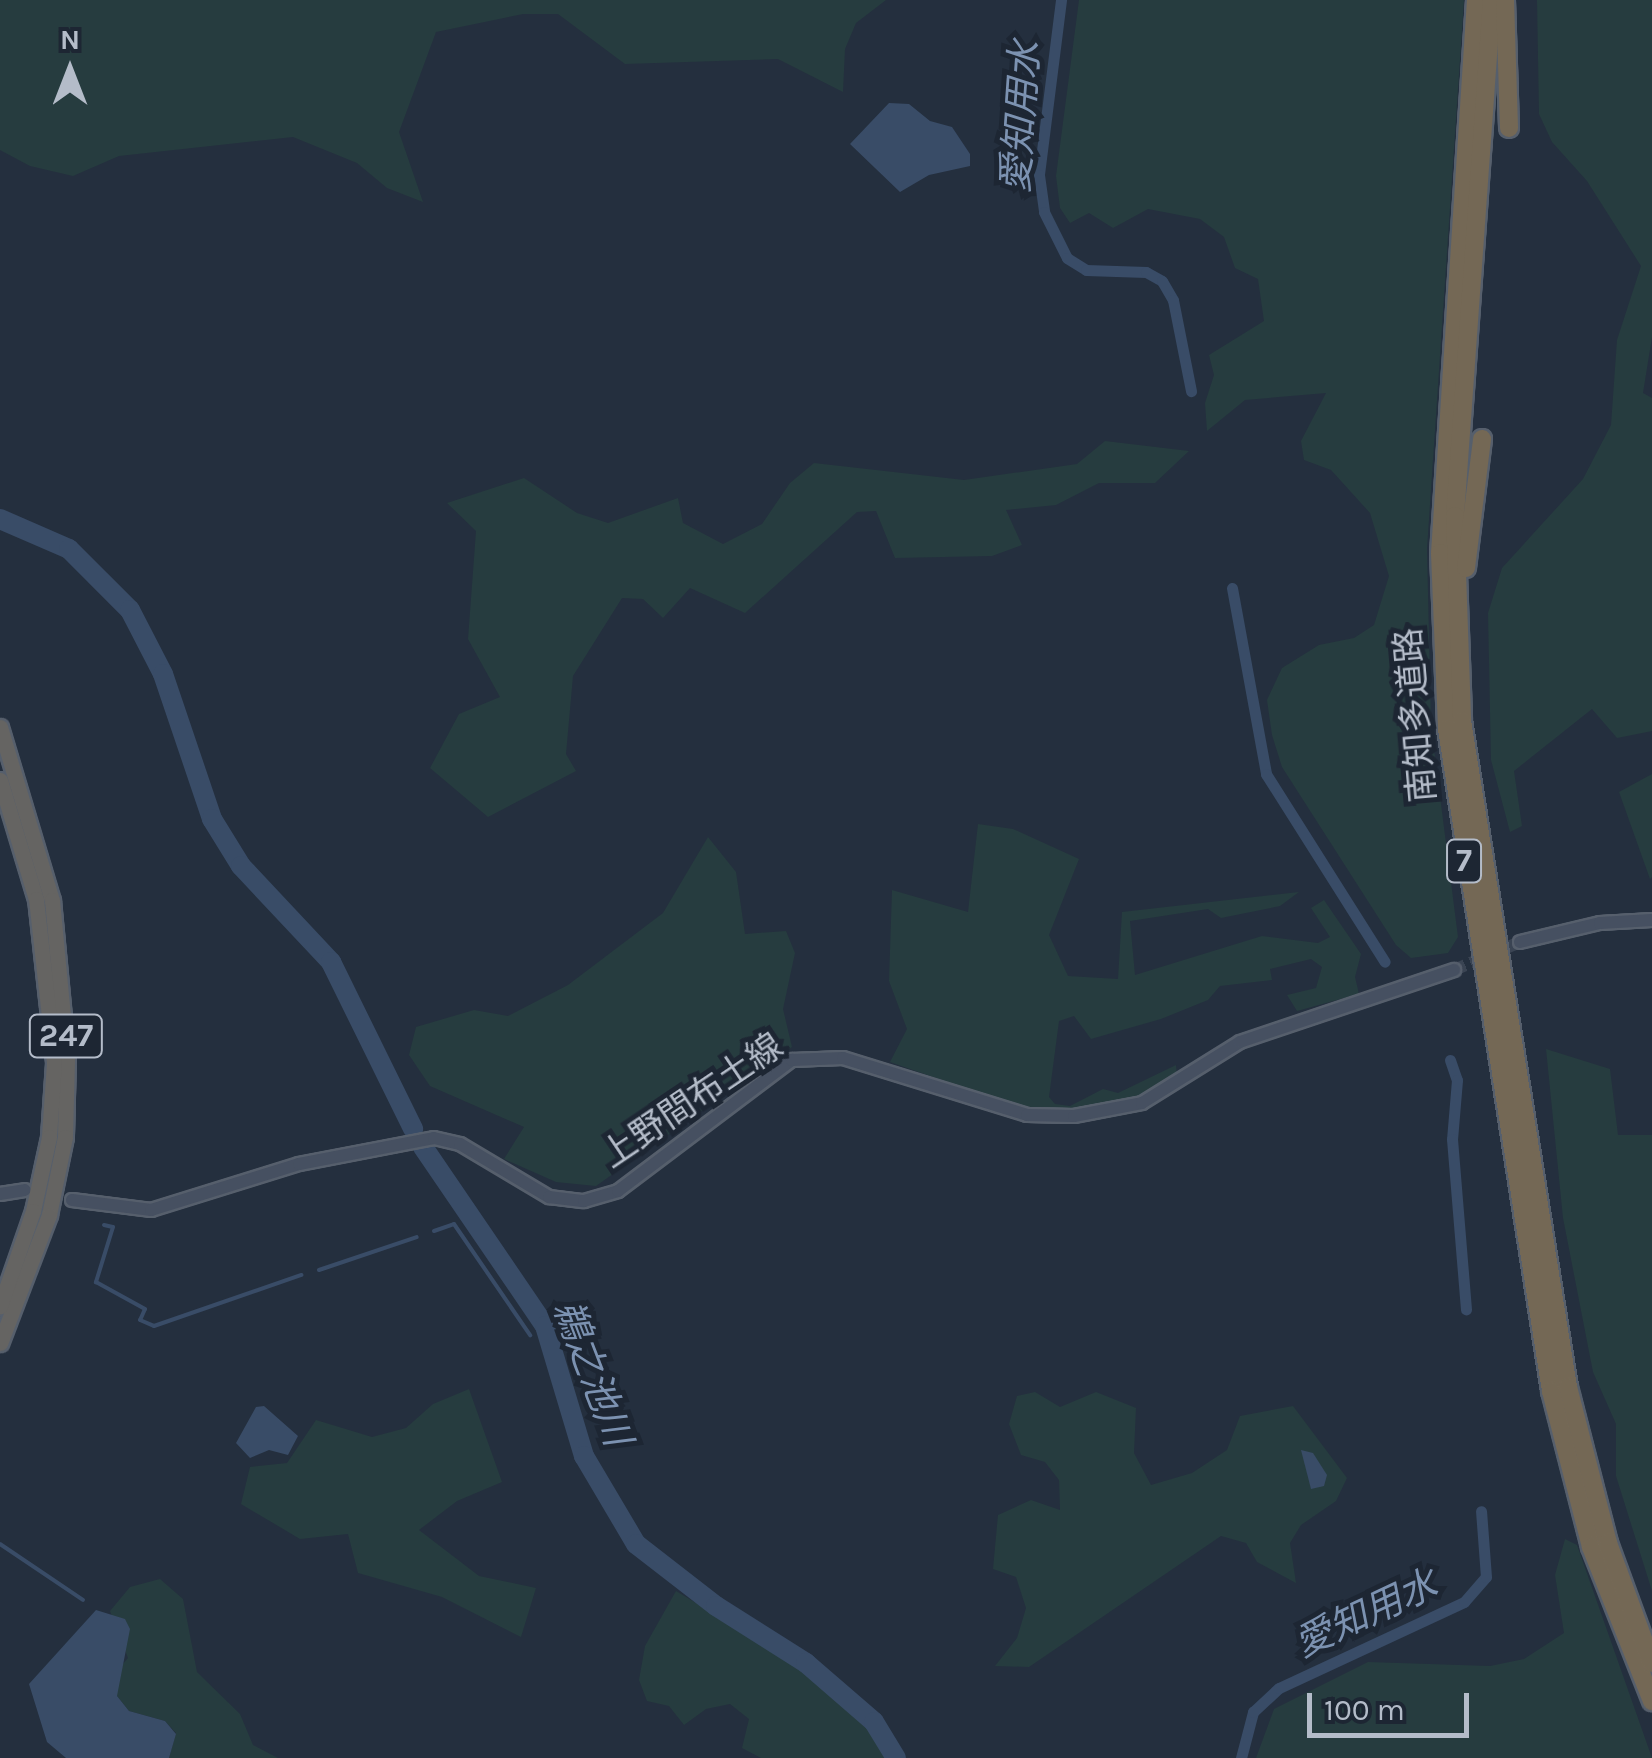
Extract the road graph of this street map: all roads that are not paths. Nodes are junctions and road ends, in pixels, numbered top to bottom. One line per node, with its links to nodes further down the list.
1 (1476, 0): 18 (highway, 南知多道路 / 7)
2 (1492, 0): 6 (highway, 南知多道路 / 7)
3 (1504, 0): 4 (highway)
4 (1510, 128)
5 (1482, 439): 6 (highway)
6 (1456, 663): 17 (highway, 南知多道路 / 7)
7 (0, 726): 16 (highway, 247)
8 (0, 780): 15 (highway, 247)
9 (1652, 920): 10 (main road)
10 (1520, 942)
11 (1454, 970): 14 (main road, 上野間布土線)
12 (25, 1190): 13 (main road)
13 (0, 1194)
14 (72, 1200)
15 (0, 1306)
16 (0, 1344)
17 (1652, 1663)
18 (1652, 1701)

